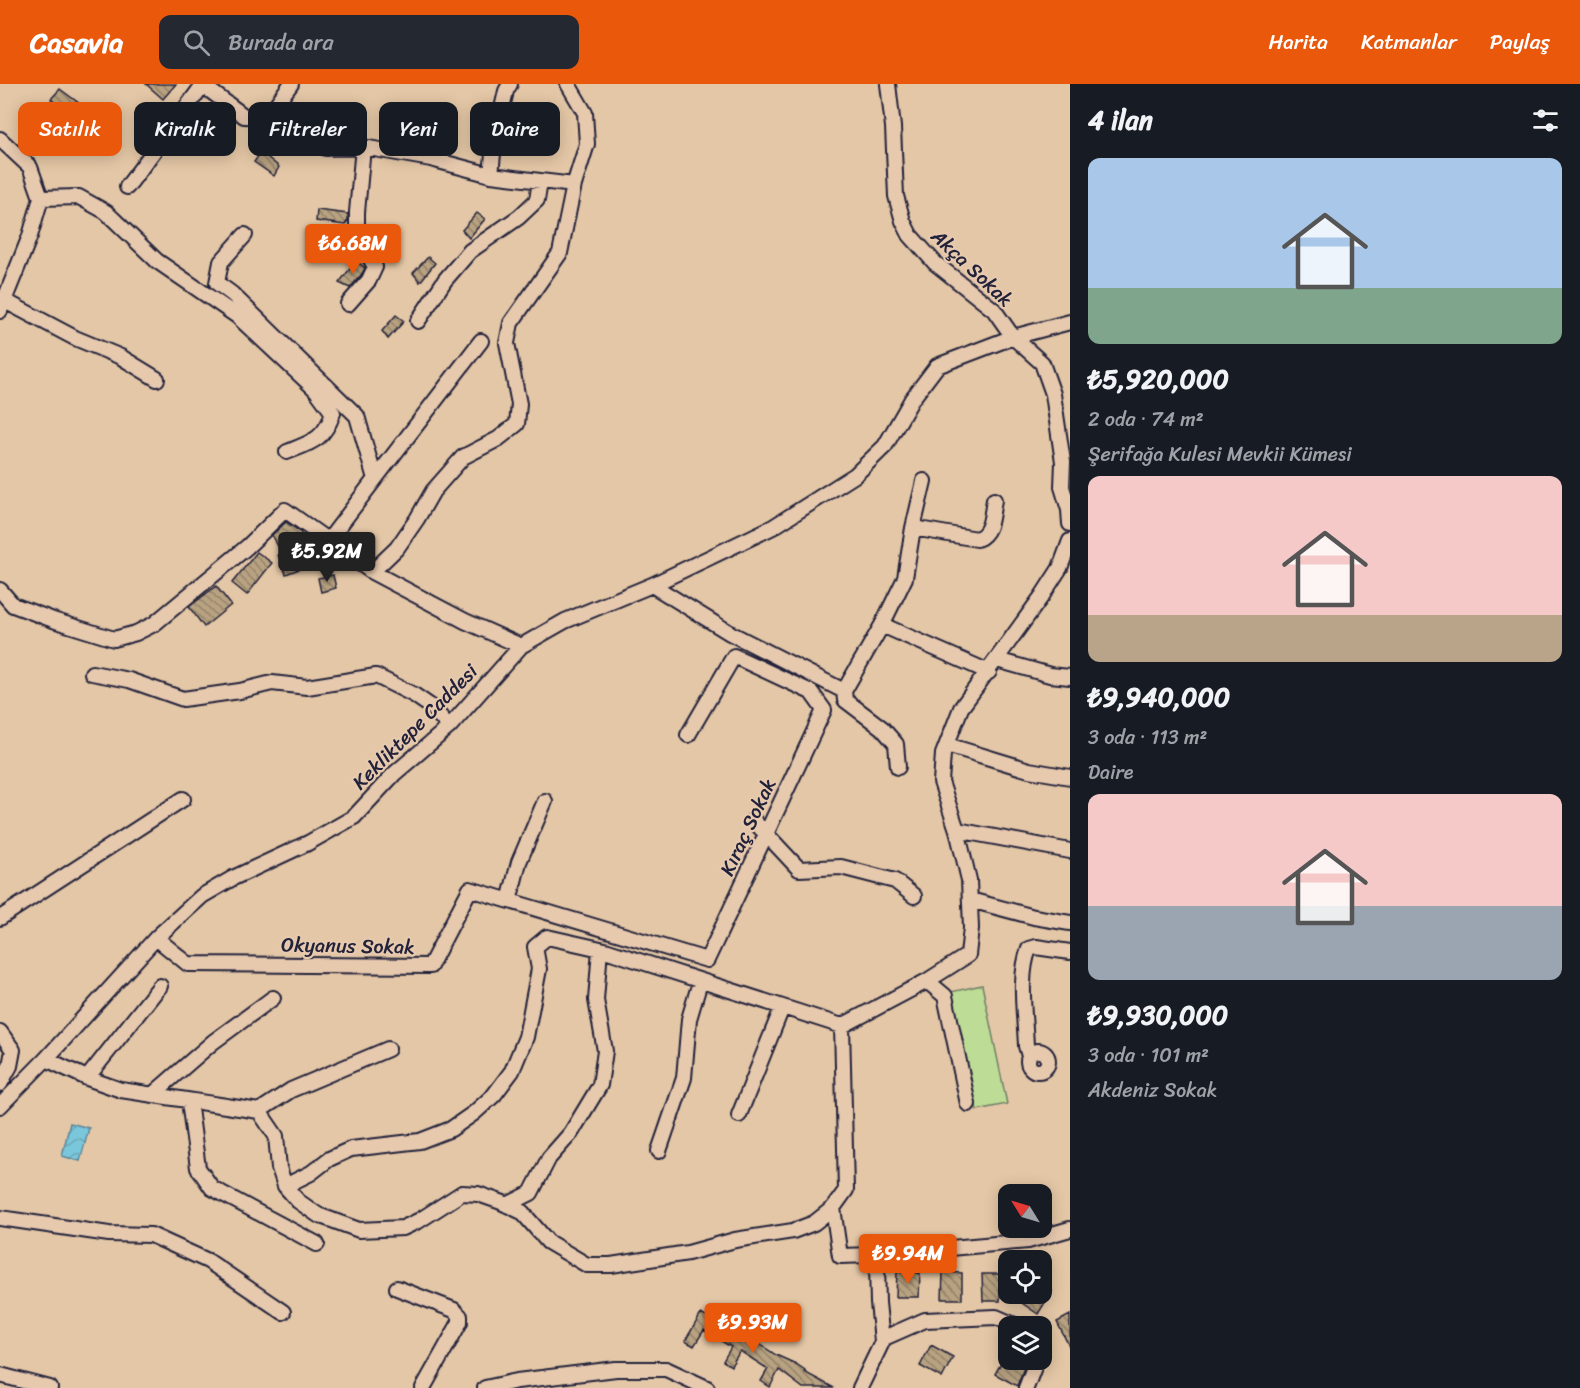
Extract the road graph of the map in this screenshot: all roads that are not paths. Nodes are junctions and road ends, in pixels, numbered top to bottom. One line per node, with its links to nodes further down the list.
1 (291, 84): 6 (street)
2 (510, 84): 11 (street)
3 (568, 84): 13 (street)
4 (888, 84): 21 (street, Akça Sokak)
5 (202, 85): 7 (street); 14 (street)
6 (278, 102)
7 (248, 116)
8 (0, 139): 15 (street)
9 (367, 148): 11 (street)
10 (362, 156): 17 (street)
11 (491, 175): 12 (street)
12 (540, 181): 13 (street); 19 (street)
13 (574, 185): 32 (street)
14 (127, 187)
15 (41, 198): 18 (street); 24 (street)
16 (245, 235): 25 (street)
17 (348, 304)
18 (3, 306): 23 (street)
19 (418, 321)
20 (1070, 322): 21 (street, Kekliktepe Caddesi)
21 (1013, 338): 28 (street, Akça Sokak); 33 (street, Kekliktepe Caddesi)
22 (480, 341): 25 (street)
23 (157, 379)
24 (287, 452)
25 (375, 478): 30 (street)
26 (924, 481): 29 (street)
27 (994, 500): 29 (street)
28 (1070, 524)
29 (913, 528): 35 (street)
30 (328, 541): 32 (street); 34 (street)
31 (1070, 541): 37 (street)
32 (372, 572): 36 (street)
33 (652, 585): 36 (street, Kekliktepe Caddesi); 41 (street)
34 (0, 590)
35 (882, 625): 38 (street); 41 (street)
36 (521, 646): 42 (street, Kekliktepe Caddesi)
37 (998, 660): 38 (street); 40 (street)
38 (989, 672): 44 (street)
39 (92, 673): 42 (street)
40 (1070, 677)
41 (844, 691): 45 (street)
42 (449, 727): 58 (street, Kekliktepe Caddesi)
43 (688, 735): 51 (street, Kıraç Sokak)
44 (947, 745): 46 (street); 50 (street)
45 (898, 767)
46 (1070, 777)
47 (183, 799): 56 (street)
48 (545, 801): 55 (street)
49 (753, 820): 51 (street)
50 (957, 830): 52 (street); 54 (street)
51 (766, 835): 53 (street); 61 (street, Kıraç Sokak)
52 (1070, 851)
53 (914, 896)
54 (970, 900): 57 (street); 63 (street)
55 (509, 901): 58 (street, Okyanus Sokak); 61 (street, Okyanus Sokak)
56 (0, 918)
57 (1070, 924)
58 (156, 938): 71 (street, Kekliktepe Caddesi)
59 (600, 949): 62 (street); 81 (street); 82 (street)
60 (1070, 952): 70 (street)
61 (707, 960)
62 (700, 981): 66 (street); 80 (street)
63 (927, 981): 67 (street); 76 (street)
64 (160, 986): 72 (street)
65 (273, 998): 74 (street)
66 (782, 1008): 67 (street); 79 (street)
67 (842, 1026): 83 (street)
68 (0, 1032): 73 (street)
69 (388, 1049): 78 (street)
70 (1029, 1056)
71 (45, 1059): 72 (street); 77 (street, Kekliktepe Caddesi)
72 (87, 1078): 74 (street)
73 (0, 1084)
74 (152, 1095): 75 (street)
75 (189, 1101): 78 (street); 86 (street)
76 (968, 1104)
77 (0, 1106)
78 (259, 1111): 81 (street)
79 (739, 1115)
80 (659, 1151)
81 (285, 1186): 82 (street)
82 (507, 1205): 83 (street)
83 (833, 1208): 87 (street)
84 (1, 1221): 89 (street)
85 (1070, 1228): 87 (street)
86 (317, 1244)
87 (873, 1255): 91 (street)
88 (397, 1288): 95 (street)
89 (283, 1312)
90 (998, 1318): 91 (street)
91 (882, 1341): 98 (street)
92 (1033, 1370): 99 (street)
93 (0, 1375): 94 (street)
94 (50, 1388)
95 (423, 1388)
96 (485, 1388): 97 (street)
97 (707, 1388)
98 (860, 1388)
99 (1026, 1388)

